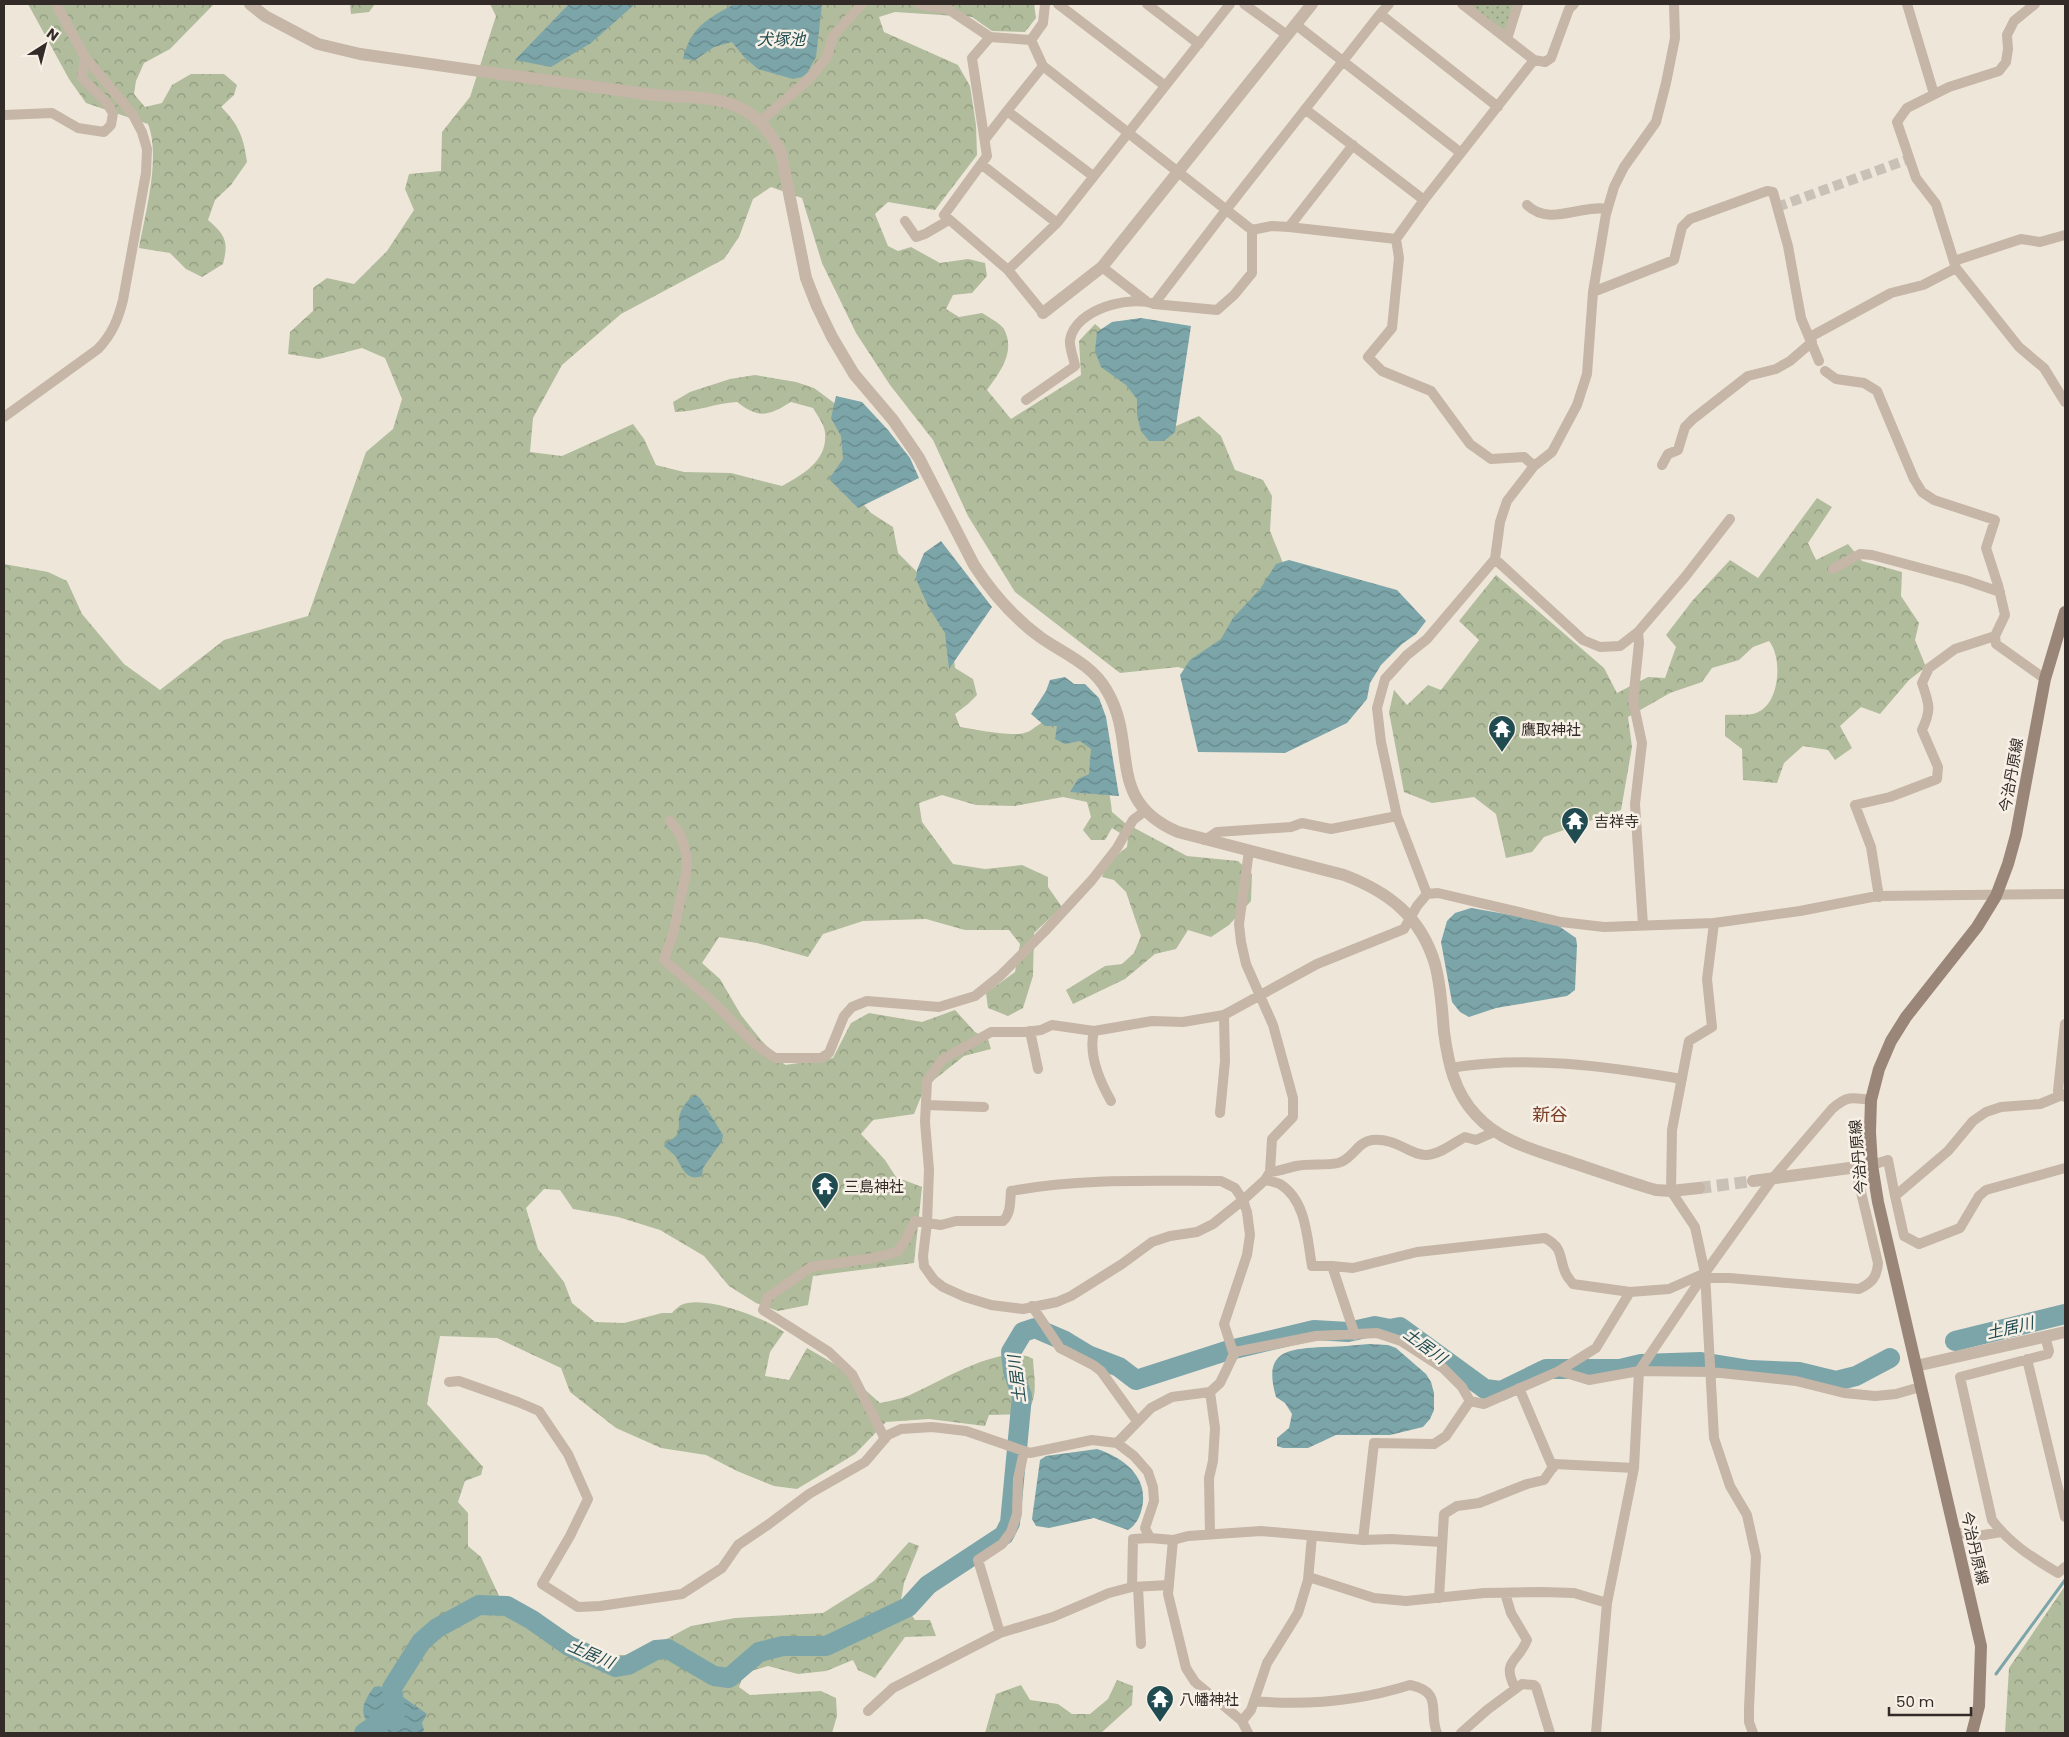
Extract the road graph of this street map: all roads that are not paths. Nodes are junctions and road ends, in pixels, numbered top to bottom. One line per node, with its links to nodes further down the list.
1 (56, 4): 25 (street)
2 (250, 4): 35 (street)
3 (862, 4): 35 (street)
4 (919, 4): 21 (street)
5 (1045, 4): 23 (street)
6 (1058, 4): 29 (street)
7 (1147, 4): 24 (street)
8 (1230, 4): 24 (street)
9 (1244, 4): 20 (street)
10 (1312, 4): 19 (street)
11 (1389, 4): 18 (street)
12 (1462, 4): 22 (street)
13 (1518, 4): 22 (street)
14 (1574, 4): 26 (street)
15 (1674, 4): 46 (street)
16 (1907, 4): 30 (street)
17 (2035, 4): 30 (street)
18 (1380, 14): 27 (street); 31 (street)
19 (1295, 24): 20 (street); 27 (street)
20 (1287, 35): 41 (street)
21 (990, 37): 23 (street); 37 (street)
22 (1507, 39): 26 (street)
23 (1031, 40): 28 (street)
24 (1199, 44): 29 (street)
25 (85, 57): 34 (street); 65 (street)
26 (1534, 60): 31 (street)
27 (1343, 61): 32 (street); 39 (street)
28 (1043, 66): 33 (street); 36 (street)
29 (1164, 85): 36 (street)
30 (1934, 94): 54 (street)
31 (1498, 107): 39 (street)
32 (1305, 109): 38 (street); 45 (street)
33 (1007, 111): 37 (street); 42 (street)
34 (4, 116)
35 (761, 121): 77 (street)
36 (1128, 131): 41 (street); 42 (street)
37 (986, 138): 40 (street)
38 (1353, 145): 43 (street); 50 (street)
39 (1461, 153): 43 (street)
40 (981, 164): 47 (street); 49 (street)
41 (1178, 171): 45 (street); 55 (street)
42 (1093, 176): 49 (street)
43 (1424, 200): 53 (street)
44 (1527, 205): 46 (street)
45 (1226, 210): 51 (street); 58 (street)
46 (1607, 210): 57 (street)
47 (949, 220): 48 (street); 56 (street)
48 (905, 221)
49 (1057, 223): 56 (street)
50 (1289, 226): 51 (street); 53 (street)
51 (1252, 230): 58 (street)
52 (2065, 235): 54 (street)
53 (1396, 240): 66 (street)
54 (1955, 264): 60 (street); 64 (street)
55 (1102, 267): 58 (street); 59 (street)
56 (1008, 270): 59 (street)
57 (1593, 292): 60 (street); 66 (street)
58 (1150, 302): 63 (street)
59 (1043, 312)
60 (1811, 339): 61 (street); 67 (street)
61 (1819, 361)
62 (1825, 371): 71 (street)
63 (1026, 400)
64 (2065, 402)
65 (4, 417)
66 (1534, 466): 69 (street)
67 (1662, 466)
68 (1730, 519): 74 (street)
69 (1495, 559): 74 (street); 78 (street)
70 (1832, 569): 71 (street)
71 (2000, 592): 75 (street)
72 (2065, 612): 73 (main road, 今治丹原線)
73 (2063, 627): 76 (main road, 今治丹原線)
74 (1638, 632): 88 (street)
75 (1995, 636): 76 (street); 85 (street)
76 (2044, 678): 84 (main road, 今治丹原線)
77 (1145, 810): 79 (street); 80 (street)
78 (1397, 816): 80 (street); 82 (street)
79 (670, 821)
80 (1205, 840): 81 (street)
81 (1249, 851): 86 (street); 89 (street)
82 (1427, 894): 86 (street); 88 (street)
83 (2065, 894): 84 (street)
84 (1996, 896): 85 (street); 98 (main road, 今治丹原線)
85 (1879, 897): 87 (street)
86 (1410, 918): 89 (street); 94 (street)
87 (1714, 923): 88 (street); 96 (street)
88 (1643, 925)
89 (1261, 994): 90 (street); 107 (street)
90 (1224, 1015): 93 (street); 102 (street)
91 (2065, 1024): 97 (street)
92 (1030, 1031): 93 (street); 95 (street); 100 (street)
93 (1094, 1031): 99 (street)
94 (1450, 1068): 96 (street); 103 (street)
95 (1038, 1069)
96 (1682, 1079): 111 (street)
97 (2064, 1096): 112 (street)
98 (1871, 1100): 104 (main road, 今治丹原線); 108 (street)
99 (1110, 1101)
100 (926, 1105): 101 (street); 114 (street)
101 (984, 1107)
102 (1220, 1113)
103 (1494, 1132): 107 (street); 111 (street)
104 (1872, 1165): 105 (street); 112 (street); 124 (main road, 今治丹原線)
105 (1856, 1167): 108 (street); 116 (street)
106 (2065, 1168): 112 (street)
107 (1268, 1176): 113 (street); 115 (street)
108 (1773, 1178): 109 (street); 116 (street)
109 (1753, 1181)
110 (1699, 1188): 111 (street)
111 (1671, 1191): 116 (street)
112 (1895, 1196)
113 (1243, 1200): 114 (street); 118 (street); 122 (street)
114 (927, 1223): 118 (street); 134 (street)
115 (1332, 1266): 117 (street); 120 (street)
116 (1705, 1276): 117 (street); 126 (street); 127 (street)
117 (1630, 1292): 125 (street)
118 (1032, 1306): 133 (street)
119 (2065, 1332): 121 (street)
120 (1355, 1335): 122 (street); 132 (street)
121 (2045, 1336): 123 (street); 124 (street)
122 (1234, 1354): 131 (street)
123 (2027, 1359): 139 (street); 141 (street)
124 (1916, 1366): 130 (main road, 今治丹原線)
125 (1559, 1371): 126 (street); 129 (street)
126 (1639, 1371): 127 (street); 138 (street)
127 (1711, 1372): 130 (street); 166 (street)
128 (449, 1382): 134 (street)
129 (1519, 1388): 132 (street); 137 (street)
130 (1920, 1388): 140 (main road, 今治丹原線)
131 (1210, 1392): 133 (street); 142 (street)
132 (1470, 1402): 146 (street)
133 (1137, 1422): 135 (street)
134 (885, 1439): 136 (street)
135 (1117, 1443): 136 (street); 144 (street)
136 (1024, 1451): 155 (street)
137 (1552, 1468): 138 (street); 147 (street)
138 (1634, 1468): 154 (street)
139 (2064, 1511)
140 (1954, 1532): 141 (street); 167 (main road, 今治丹原線)
141 (2001, 1532): 148 (street)
142 (1210, 1534): 143 (street); 145 (street)
143 (1312, 1536): 146 (street); 149 (street)
144 (1150, 1538): 145 (street); 151 (street)
145 (1173, 1540): 150 (street)
146 (1363, 1540): 147 (street)
147 (1442, 1542): 153 (street)
148 (2065, 1567)
149 (1308, 1580): 153 (street); 158 (street)
150 (1169, 1585): 151 (street); 160 (street)
151 (1135, 1587): 155 (street); 156 (street)
152 (1505, 1593): 153 (street); 154 (street); 157 (street)
153 (1439, 1598)
154 (1607, 1603): 165 (street)
155 (1000, 1633): 159 (street)
156 (1141, 1644)
157 (1515, 1688): 163 (street); 164 (street)
158 (1254, 1701): 160 (street); 162 (street)
159 (868, 1711)
160 (1242, 1721): 161 (street)
161 (1248, 1733)
162 (1437, 1733)
163 (1462, 1733)
164 (1550, 1733)
165 (1596, 1733)
166 (1753, 1733)
167 (1972, 1733)

